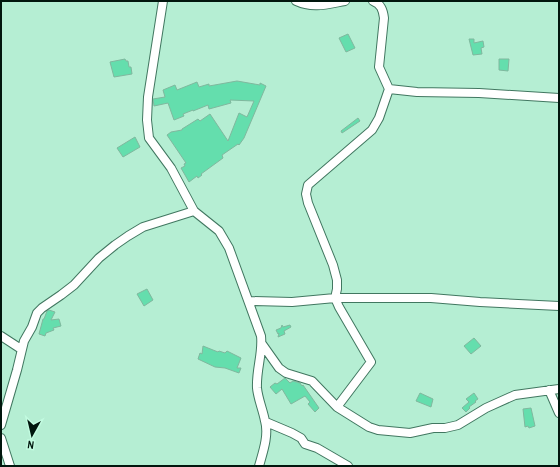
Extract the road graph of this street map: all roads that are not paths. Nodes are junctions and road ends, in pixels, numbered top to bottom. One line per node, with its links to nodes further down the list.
1 (163, 1): 7 (street)
2 (296, 1): 3 (street)
3 (345, 1)
4 (373, 1): 5 (street)
5 (389, 89): 6 (street); 8 (street)
6 (559, 98)
7 (194, 211): 9 (street); 13 (street)
8 (335, 298): 9 (street); 10 (street); 16 (street)
9 (249, 301): 12 (street)
10 (559, 306)
11 (3, 337): 13 (street)
12 (262, 344): 16 (street); 18 (street)
13 (22, 345): 19 (street)
14 (559, 389): 15 (street)
15 (549, 390): 16 (street); 17 (street)
16 (337, 407)
17 (559, 413)
18 (266, 422): 22 (street); 23 (street)
19 (1, 425)
20 (1, 438): 21 (street)
21 (10, 466)
22 (259, 466)
23 (348, 466)

